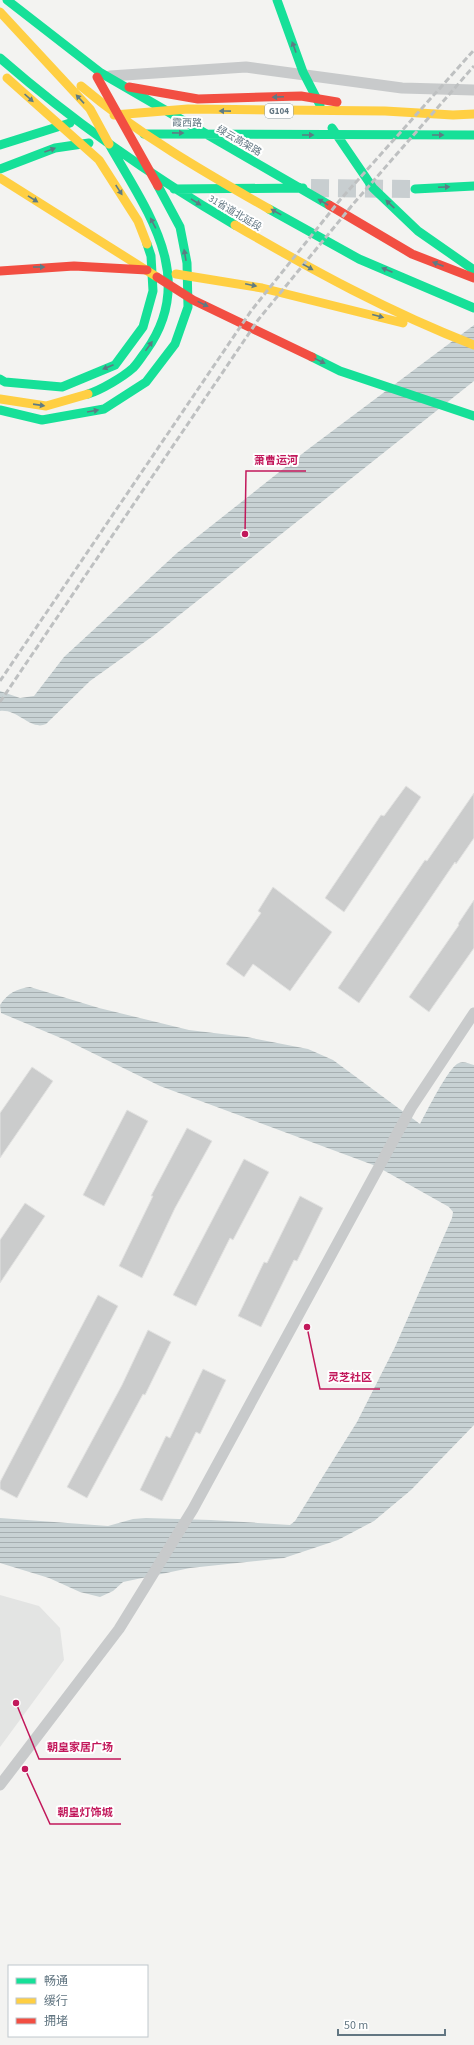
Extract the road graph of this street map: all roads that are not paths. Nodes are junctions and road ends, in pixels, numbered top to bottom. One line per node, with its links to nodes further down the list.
1 (1, 0): 6 (main road)
2 (6, 0): 10 (street); 24 (main road, 绿云高架路, one-way to 2)
3 (277, 0): 22 (main road, one-way to 3)
4 (0, 12): 29 (main road, one-way to 4)
5 (0, 20): 25 (main road, one-way to 5)
6 (62, 54)
7 (3, 60): 26 (main road, 31省道北延段, one-way to 26)
8 (73, 64): 12 (main road, one-way to 8)
9 (0, 72): 28 (main road, one-way to 28)
10 (97, 77): 11 (street); 21 (main road)
11 (474, 90)
12 (386, 111): 13 (main road, 霞西路 / G104); 15 (main road, 霞西路 / G104, one-way to 15)
13 (474, 114)
14 (474, 135): 16 (main road, 霞西路, one-way to 14)
15 (0, 145)
16 (0, 169)
17 (0, 178): 31 (main road, one-way to 31)
18 (474, 186): 20 (main road, one-way to 18)
19 (311, 188): 21 (main road)
20 (415, 188)
21 (159, 189): 30 (main road, one-way to 21)
22 (474, 270)
23 (0, 271): 26 (main road, one-way to 26)
24 (474, 278)
25 (474, 308)
26 (452, 337): 27 (main road, 31省道北延段)
27 (474, 345)
28 (0, 379)
29 (0, 399)
30 (0, 410)
31 (474, 417)
32 (474, 1013): 33 (street)
33 (0, 1785)

